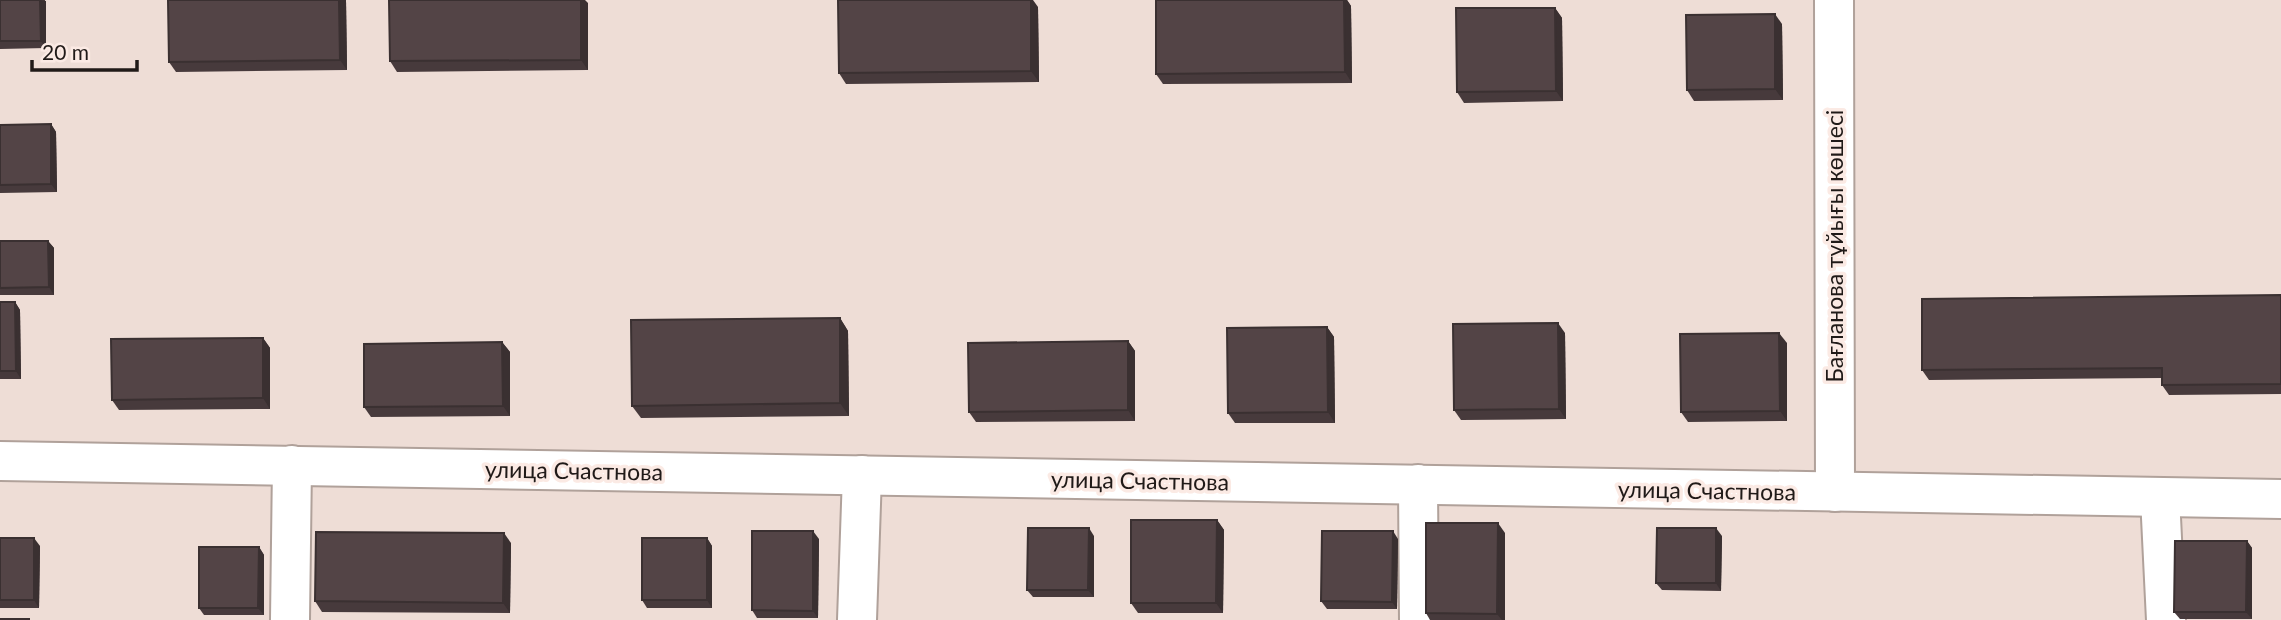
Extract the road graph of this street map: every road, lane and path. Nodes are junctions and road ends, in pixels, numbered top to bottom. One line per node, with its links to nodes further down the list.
1 (1834, 0): 6 (street, Бағланова тұйығы көшесі)
2 (0, 461): 3 (street, улица Счастнова)
3 (292, 466): 4 (street, улица Счастнова); 9 (street)
4 (862, 475): 5 (street, улица Счастнова); 10 (street)
5 (1418, 485): 6 (street, улица Счастнова); 11 (street)
6 (1835, 492): 7 (street, улица Счастнова)
7 (2160, 497): 8 (street, улица Счастнова); 12 (street)
8 (2281, 499)
9 (290, 620)
10 (857, 620)
11 (1419, 620)
12 (2166, 620)

